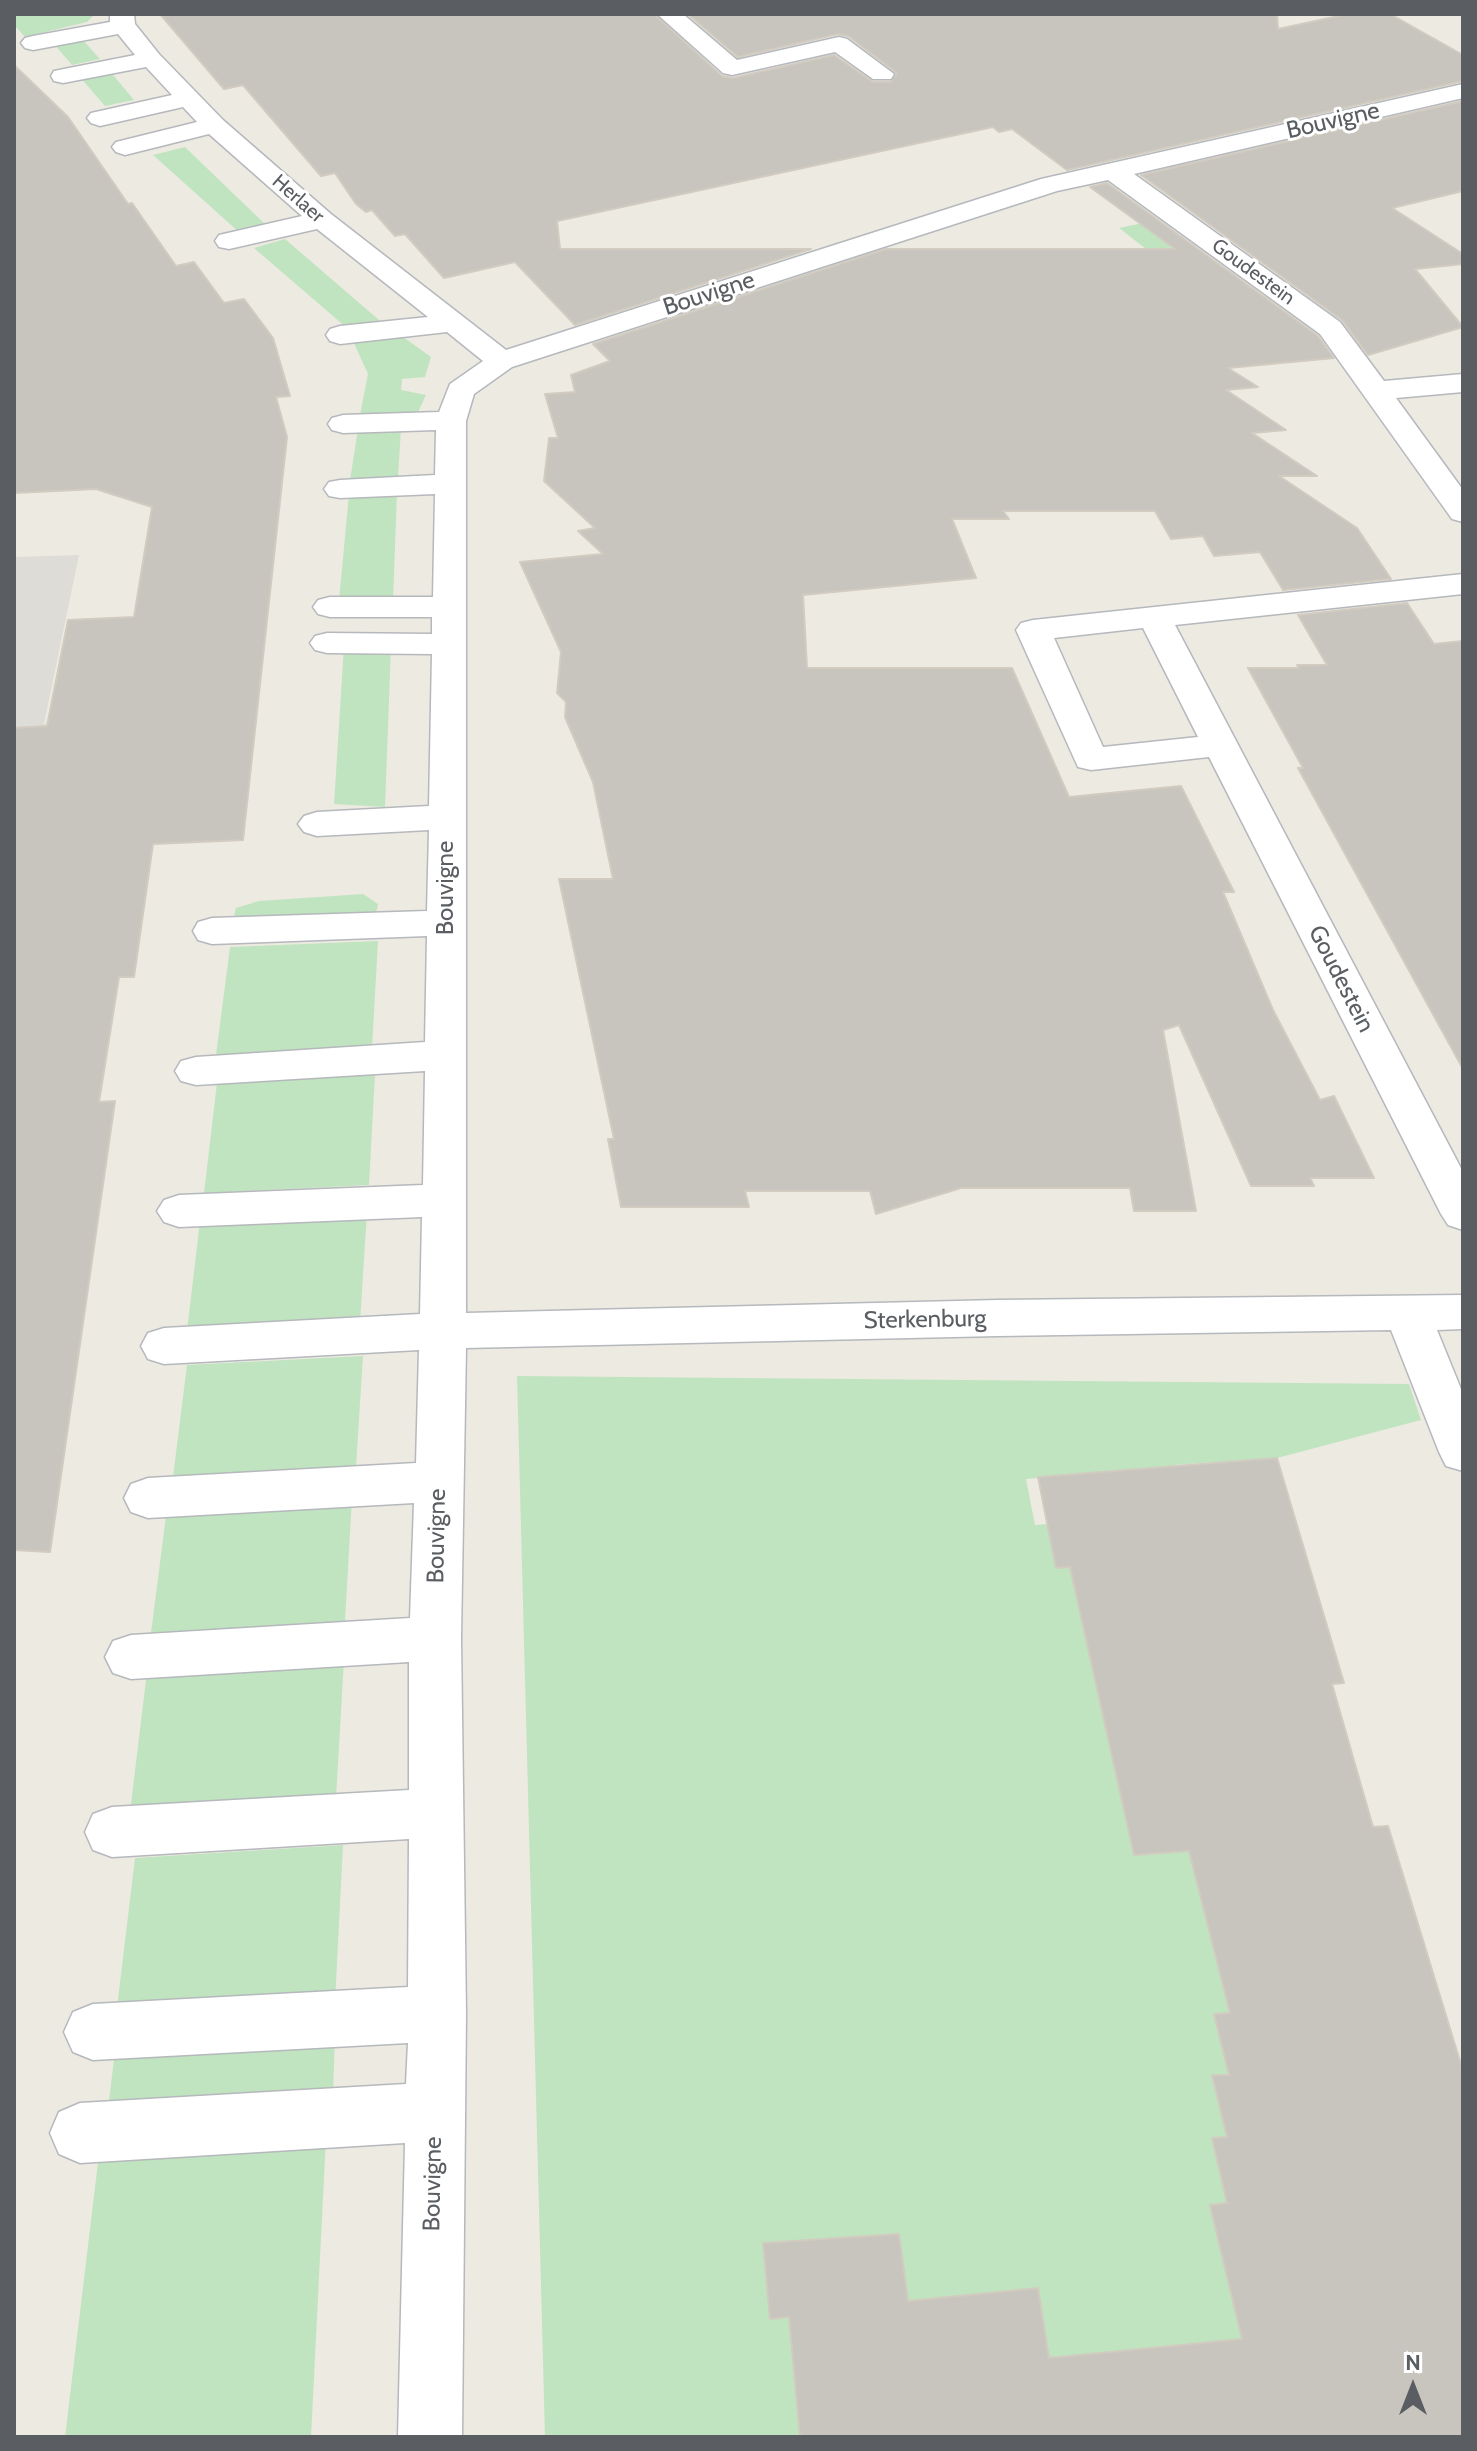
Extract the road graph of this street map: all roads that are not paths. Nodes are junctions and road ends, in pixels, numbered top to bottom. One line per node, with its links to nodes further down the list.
1 (669, 14): 5 (street)
2 (123, 20): 3 (street); 4 (street, Herlaer)
3 (33, 43)
4 (151, 59): 6 (street); 8 (street, Herlaer)
5 (882, 74)
6 (63, 76)
7 (1463, 91): 12 (street, Bouvigne)
8 (188, 99): 9 (street); 10 (street, Herlaer)
9 (100, 118)
10 (214, 125): 11 (street); 13 (street, Herlaer)
11 (125, 147)
12 (1112, 170): 17 (street, Bouvigne); 19 (street, Goudestein)
13 (322, 220): 14 (street); 15 (street, Herlaer)
14 (229, 241)
15 (451, 323): 16 (street); 17 (street, Herlaer)
16 (340, 335)
17 (502, 361): 20 (street, Bouvigne)
18 (1463, 383): 19 (street)
19 (1377, 391): 24 (street, Goudestein)
20 (451, 421): 21 (street); 22 (street, Bouvigne)
21 (343, 424)
22 (450, 484): 23 (street); 27 (street, Bouvigne)
23 (340, 489)
24 (1463, 512)
25 (1463, 584): 28 (street)
26 (330, 607): 27 (street)
27 (449, 607): 30 (street, Bouvigne)
28 (1155, 618): 31 (street, Goudestein); 31 (street)
29 (327, 643): 30 (street)
30 (448, 644): 32 (street, Bouvigne)
31 (1220, 745): 40 (street, Goudestein)
32 (447, 817): 33 (street); 34 (street, Bouvigne)
33 (317, 824)
34 (446, 923): 35 (street); 36 (street, Bouvigne)
35 (212, 931)
36 (445, 1055): 37 (street); 38 (street, Bouvigne)
37 (196, 1071)
38 (444, 1200): 39 (street); 43 (street, Bouvigne)
39 (179, 1211)
40 (1463, 1214)
41 (1463, 1312): 42 (street, Sterkenburg)
42 (1407, 1313): 43 (street, Sterkenburg); 45 (street)
43 (443, 1331): 44 (street, Sterkenburg); 46 (street, Bouvigne)
44 (164, 1346)
45 (1463, 1452)
46 (438, 1482): 47 (street); 48 (street, Bouvigne)
47 (148, 1498)
48 (435, 1638): 49 (street); 50 (street, Bouvigne)
49 (131, 1657)
50 (436, 1813): 51 (street); 52 (street, Bouvigne)
51 (112, 1832)
52 (437, 2013): 53 (street); 54 (street, Bouvigne)
53 (93, 2032)
54 (434, 2112): 55 (street); 56 (street, Bouvigne)
55 (80, 2133)
56 (430, 2437)

